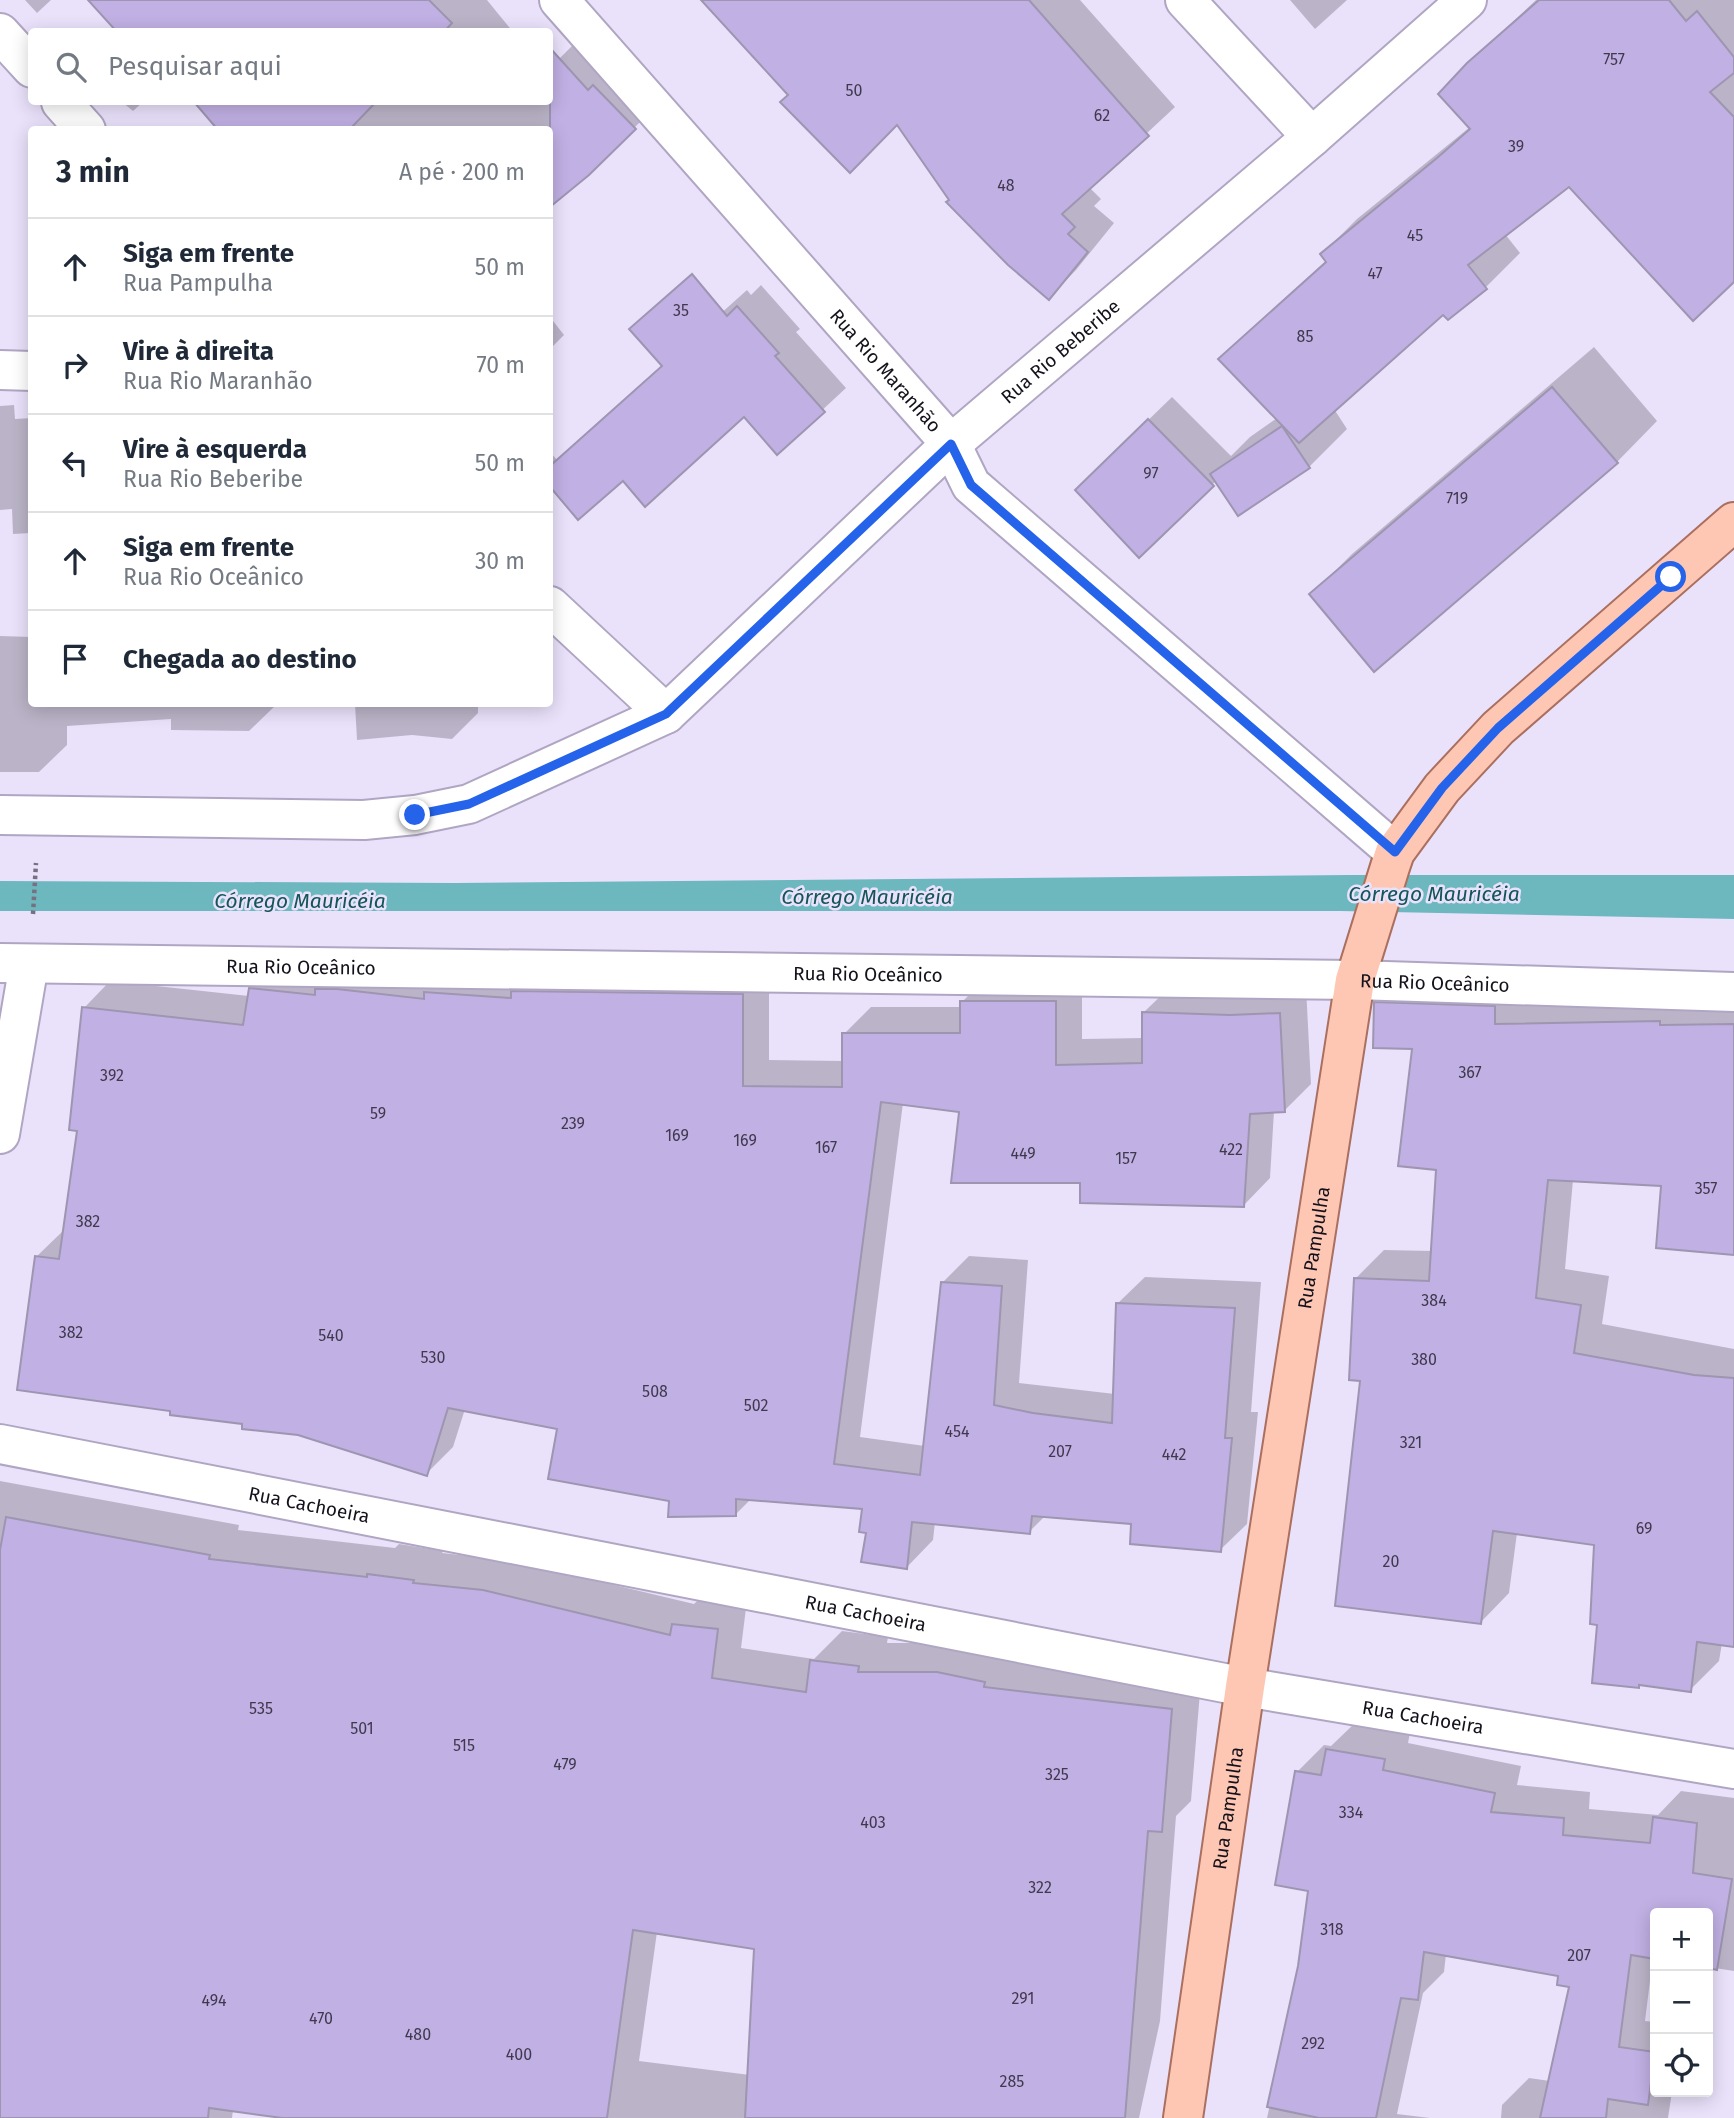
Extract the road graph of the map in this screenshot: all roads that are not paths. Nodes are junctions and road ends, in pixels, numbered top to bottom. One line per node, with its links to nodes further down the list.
1 (559, 0): 11 (street, Rua Rio Maranhão)
2 (1185, 0): 8 (street)
3 (1467, 0): 8 (street, Rua Rio Beberibe)
4 (0, 33): 5 (street)
5 (28, 64)
6 (64, 105): 7 (street)
7 (82, 126)
8 (1312, 137): 11 (street, Rua Rio Beberibe)
9 (0, 370): 10 (street)
10 (28, 371)
11 (951, 444): 14 (street, Rua Rio Beberibe); 16 (street, Rua Rio Maranhão)
12 (1734, 522): 16 (main road, Rua Pampulha)
13 (553, 609): 14 (street)
14 (666, 714): 15 (street)
15 (0, 815)
16 (1392, 859): 18 (main road, Rua Pampulha)
17 (15, 963): 18 (street, Rua Rio Oceânico); 20 (street)
18 (1355, 980): 19 (street, Rua Rio Oceânico); 22 (main road, Rua Pampulha)
19 (1734, 992)
20 (0, 1134)
21 (0, 1444): 22 (street, Rua Cachoeira)
22 (1245, 1687): 23 (street, Rua Cachoeira); 24 (main road, Rua Pampulha)
23 (1734, 1769)
24 (1182, 2118)

